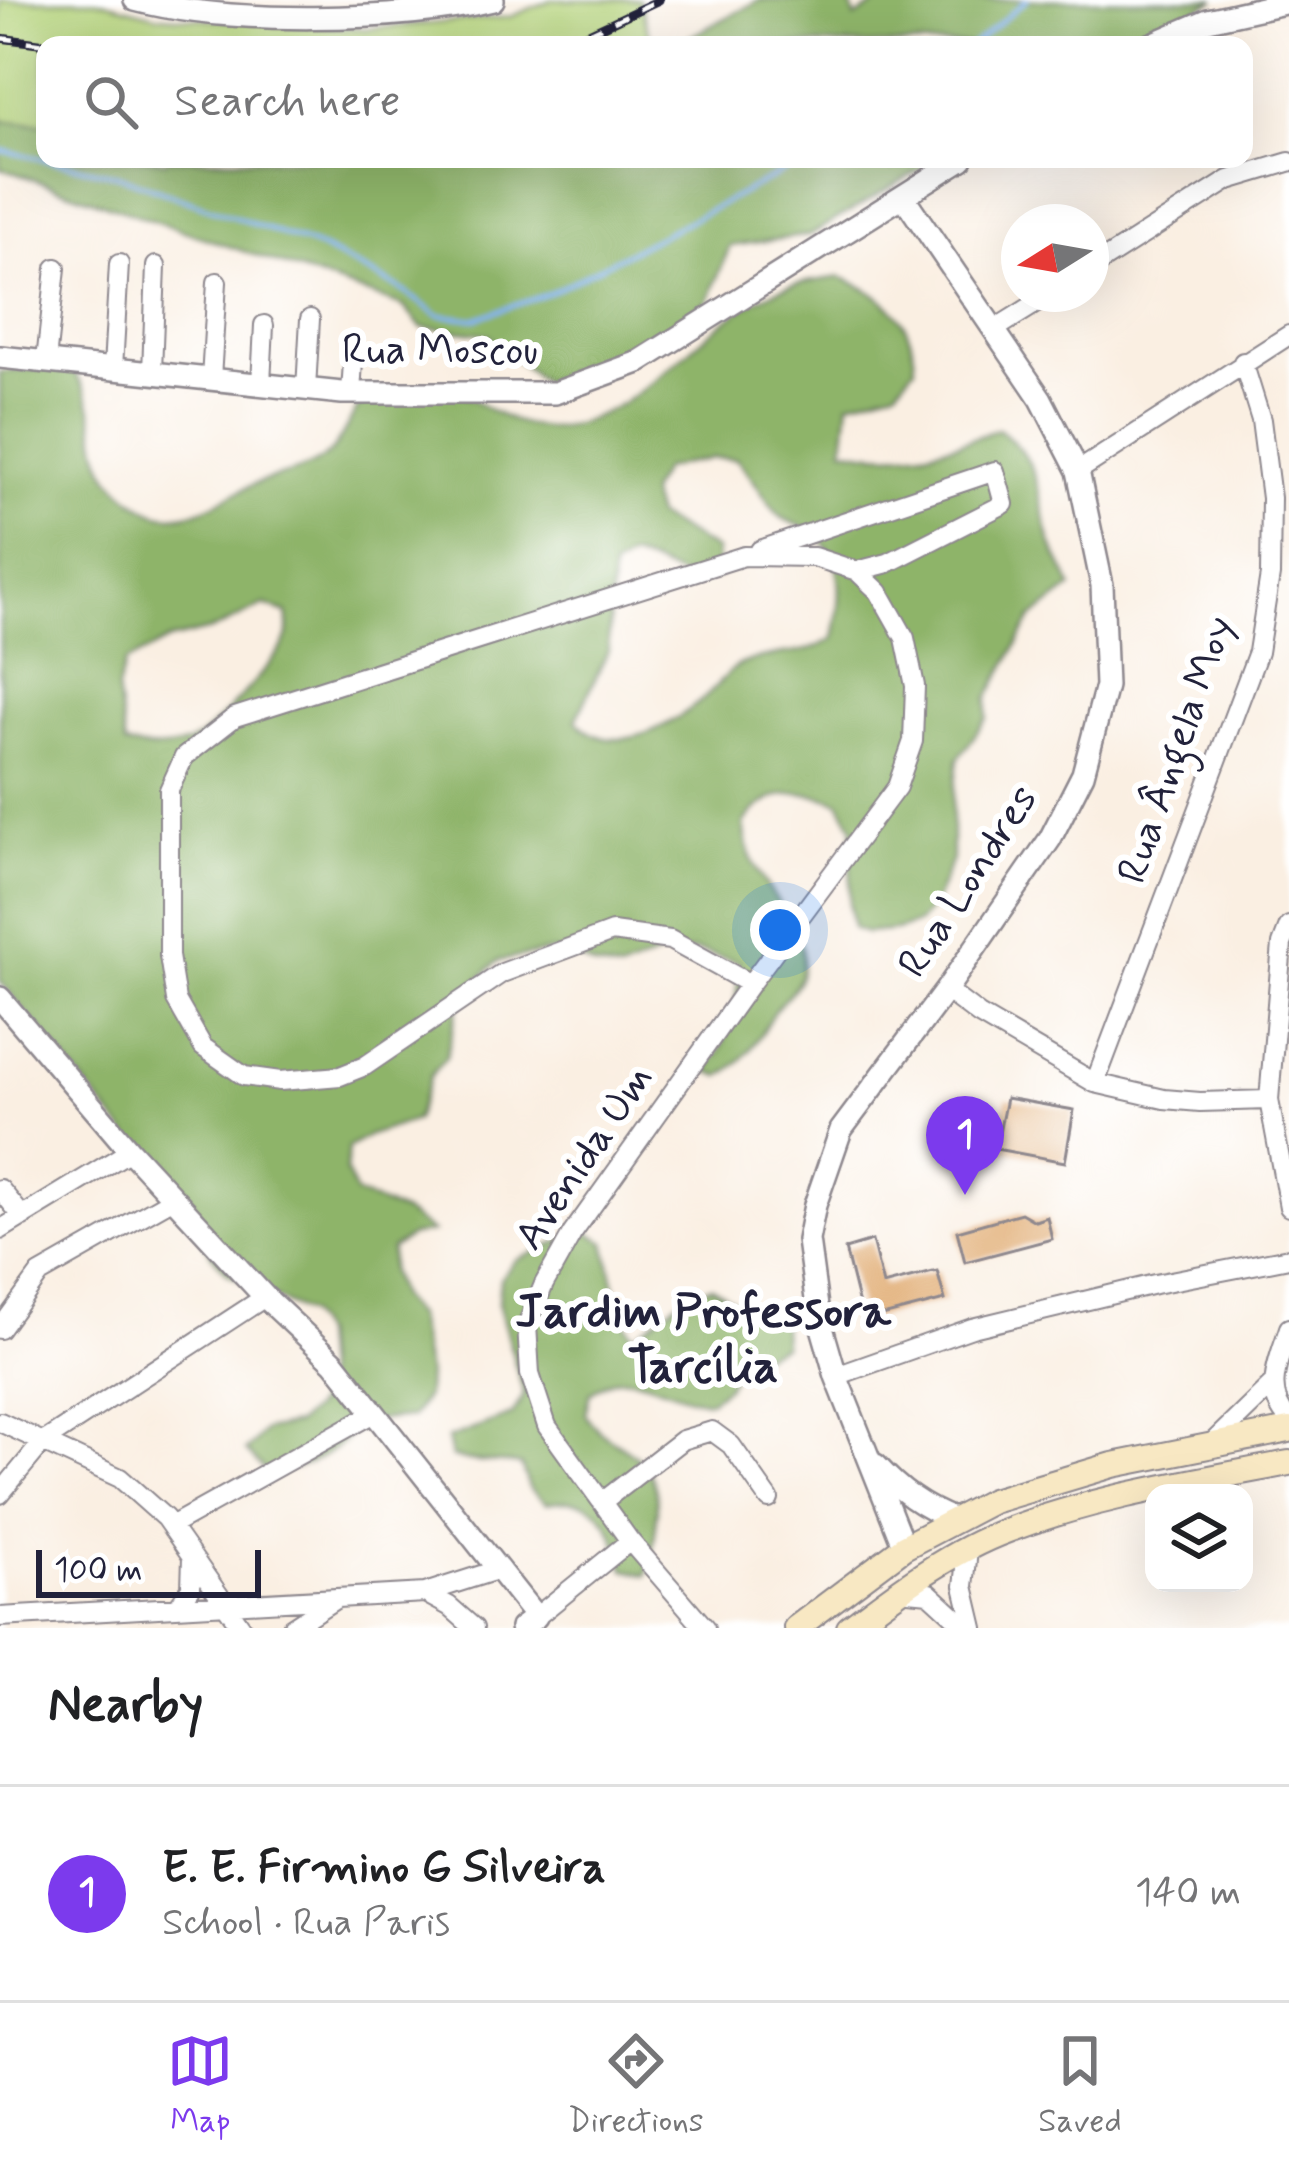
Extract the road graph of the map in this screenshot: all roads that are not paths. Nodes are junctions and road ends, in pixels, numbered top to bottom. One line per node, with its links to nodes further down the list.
1 (135, 0): 2 (street)
2 (493, 0)
3 (1289, 2): 4 (street)
4 (1171, 36)
5 (1289, 162): 8 (street)
6 (948, 168): 7 (street, Rua Moscou)
7 (903, 196): 16 (street, Rua Londres); 27 (street, Rua Moscou)
8 (1109, 257)
9 (119, 264): 22 (street)
10 (156, 266): 23 (street)
11 (56, 268): 20 (street)
12 (217, 282): 24 (street)
13 (1022, 312): 16 (street)
14 (310, 319): 26 (street)
15 (264, 325): 25 (street)
16 (995, 329): 28 (street, Rua Londres)
17 (1289, 334): 21 (street)
18 (354, 346): 27 (street)
19 (0, 356): 20 (street, Rua Moscou)
20 (46, 361): 22 (street, Rua Moscou)
21 (1243, 362): 28 (street); 35 (street, Rua Ângela Moy)
22 (113, 368): 23 (street, Rua Moscou)
23 (152, 372): 24 (street, Rua Moscou)
24 (211, 379): 25 (street, Rua Moscou)
25 (261, 384): 26 (street, Rua Moscou)
26 (306, 389): 27 (street, Rua Moscou)
27 (351, 393)
28 (1078, 471): 33 (street, Rua Londres)
29 (744, 556): 30 (street); 30 (street); 32 (street)
30 (857, 571): 32 (street, Avenida Um)
31 (1289, 926): 36 (street)
32 (749, 984): 59 (street, Avenida Um)
33 (946, 990): 35 (street); 47 (street, Rua Londres)
34 (0, 998): 37 (street)
35 (1095, 1083): 36 (street)
36 (1269, 1100): 40 (street)
37 (130, 1150): 39 (street); 41 (street)
38 (0, 1189): 41 (street)
39 (174, 1198): 44 (street); 46 (street)
40 (1289, 1207)
41 (23, 1217): 42 (street)
42 (0, 1230)
43 (1289, 1258): 47 (street)
44 (265, 1297): 49 (street); 53 (street)
45 (1289, 1328): 48 (street)
46 (0, 1329)
47 (836, 1376): 55 (street, Rua Londres)
48 (1273, 1384): 50 (street); 54 (street)
49 (374, 1413): 61 (street); 66 (street)
50 (1289, 1420)
51 (0, 1422): 53 (street)
52 (1289, 1430): 54 (main road)
53 (43, 1442): 57 (street); 61 (street)
54 (1210, 1445): 60 (main road)
55 (868, 1456): 60 (street); 63 (street, Rua Londres)
56 (1289, 1463): 64 (main road)
57 (0, 1494)
58 (769, 1499): 59 (street)
59 (602, 1502): 62 (street, Avenida Um)
60 (955, 1520): 63 (main road); 64 (main road)
61 (171, 1526): 65 (street)
62 (629, 1541): 74 (street); 78 (street, Avenida Um)
63 (904, 1547): 67 (main road)
64 (968, 1551): 68 (main road); 81 (street)
65 (193, 1557): 71 (street); 72 (street)
66 (500, 1569): 69 (street); 74 (street)
67 (874, 1569): 68 (main road); 79 (main road)
68 (898, 1590): 80 (main road); 81 (street)
69 (424, 1593): 70 (street); 77 (street)
70 (341, 1596): 71 (street); 76 (street)
71 (224, 1602): 72 (street); 75 (street)
72 (178, 1605): 73 (street)
73 (0, 1617)
74 (528, 1623)
75 (242, 1628)
76 (291, 1628)
77 (474, 1628)
78 (705, 1628)
79 (796, 1628)
80 (849, 1628)
81 (970, 1628)

